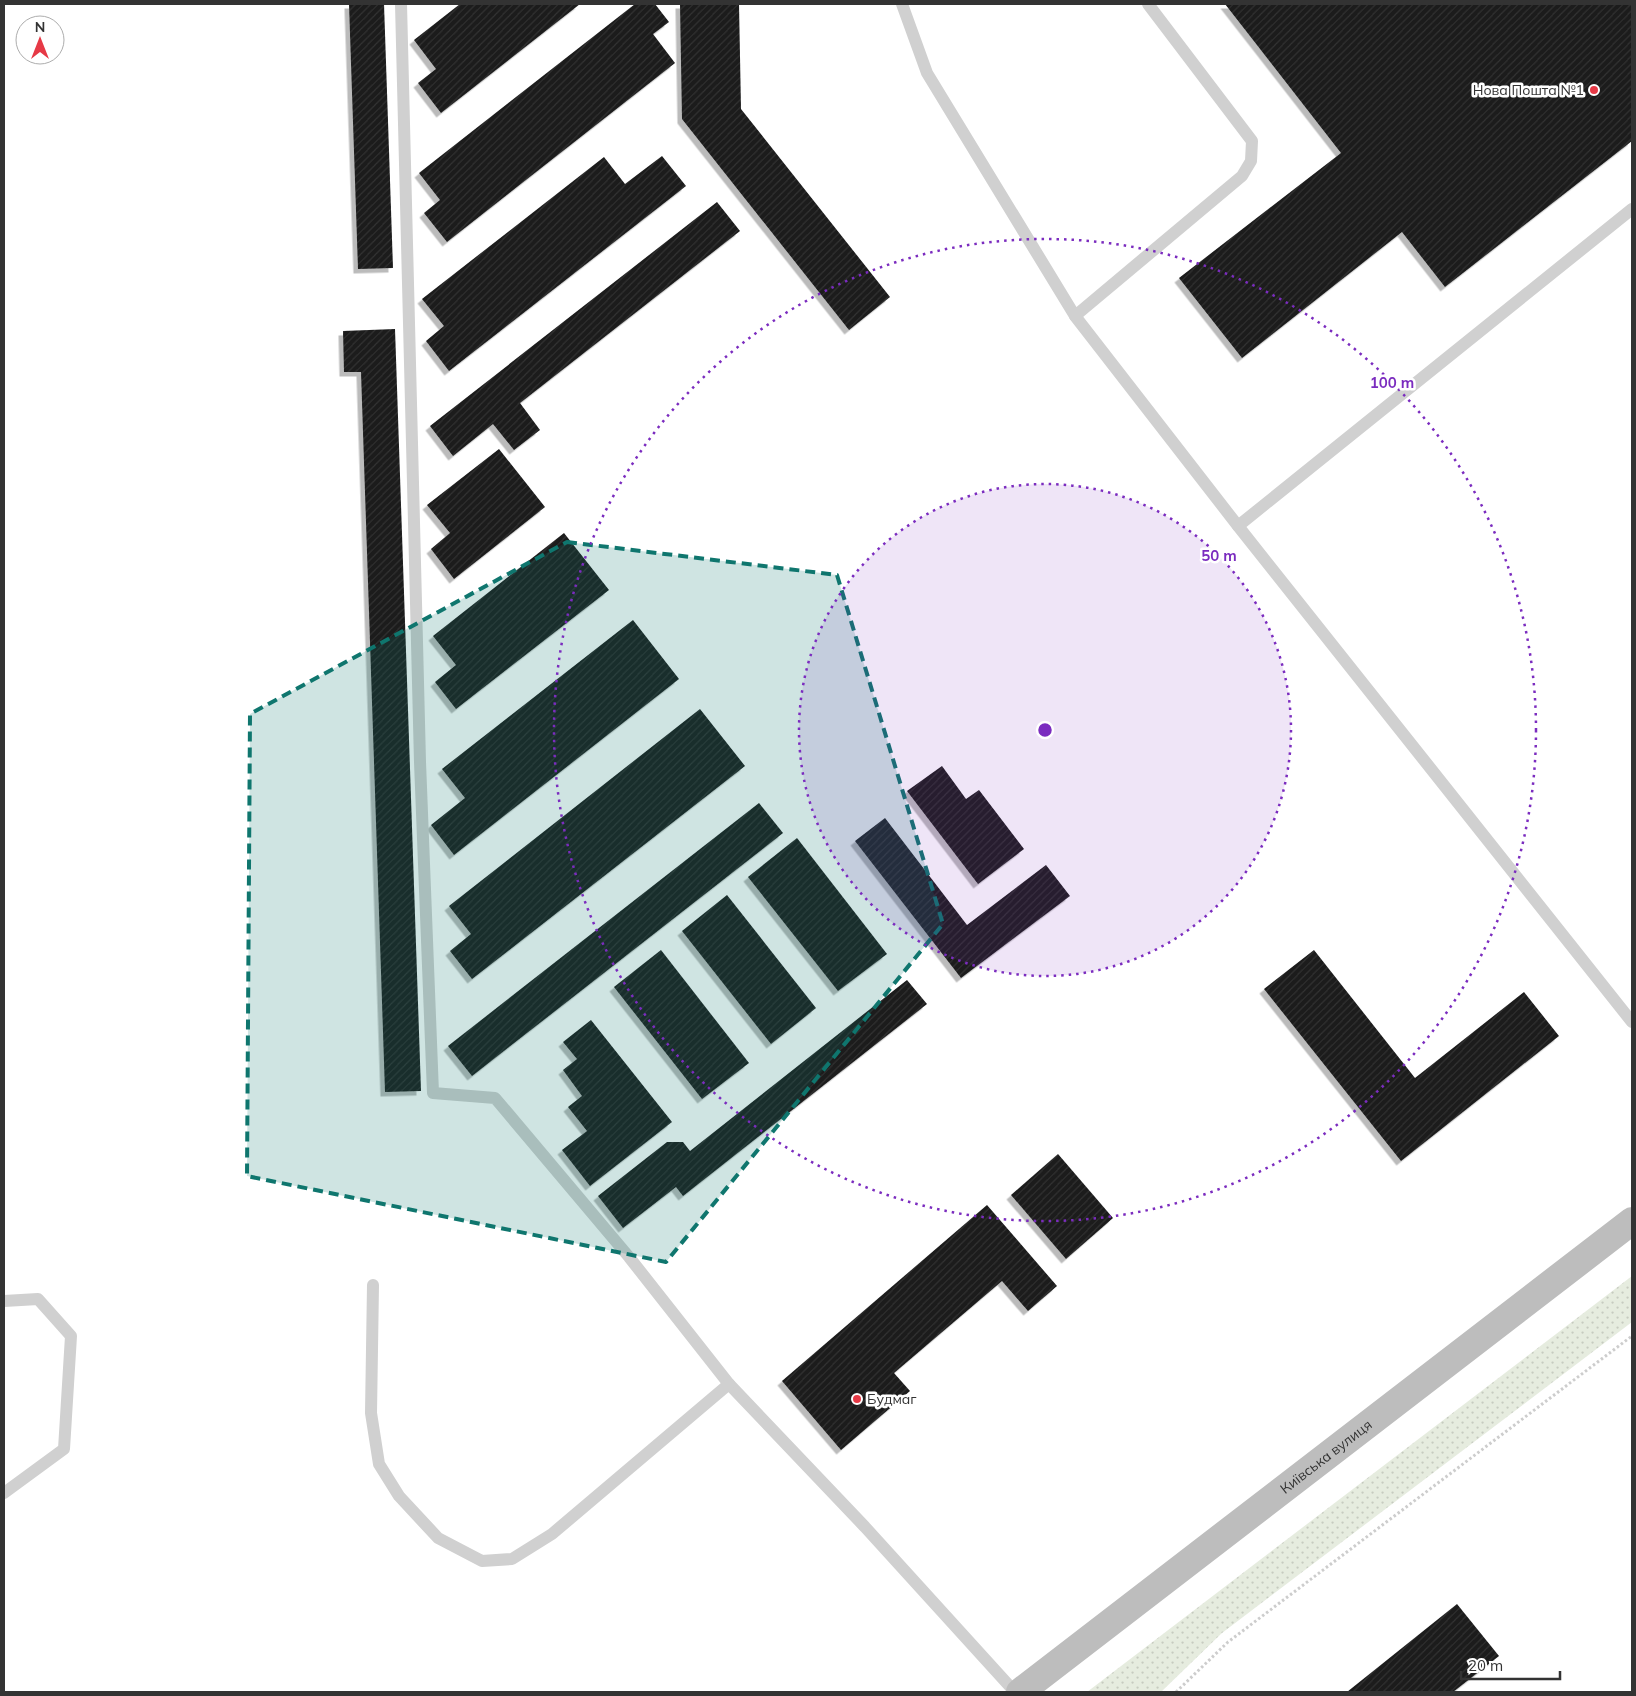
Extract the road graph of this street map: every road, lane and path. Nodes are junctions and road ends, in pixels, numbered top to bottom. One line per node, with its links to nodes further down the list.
1 (400, 4): 12 (lane)
2 (902, 4): 5 (lane)
3 (1148, 4): 5 (lane)
4 (1632, 209): 6 (lane)
5 (1075, 316): 6 (lane)
6 (1238, 526): 7 (lane)
7 (1632, 1022)
8 (1632, 1220): 15 (main road, Київська вулиця)
9 (372, 1285): 12 (lane)
10 (4, 1300): 13 (lane)
11 (1632, 1336): 16 (path)
12 (729, 1384): 14 (lane)
13 (4, 1493)
14 (1015, 1692)
15 (1020, 1692)
16 (1176, 1692)

